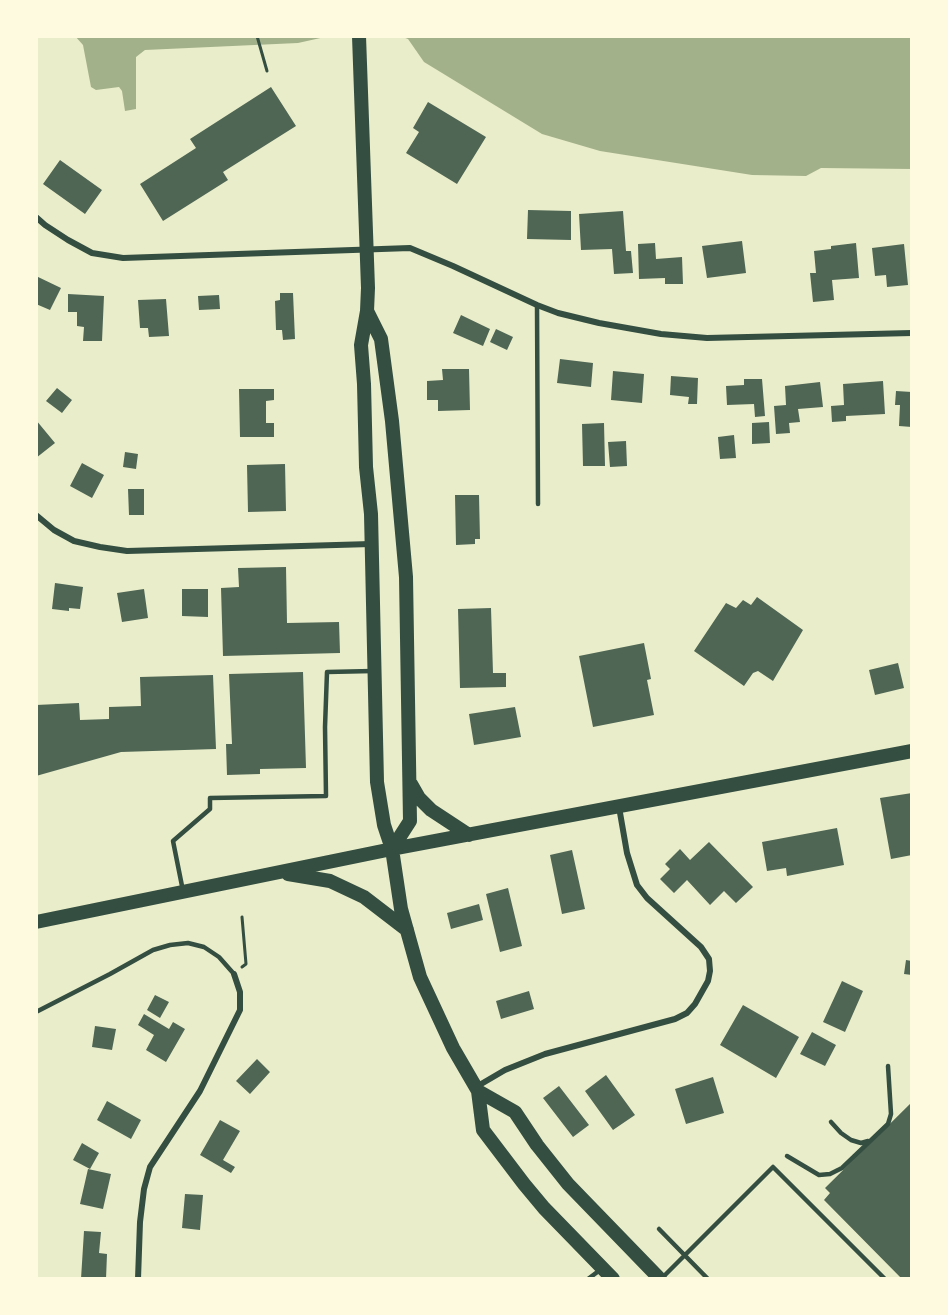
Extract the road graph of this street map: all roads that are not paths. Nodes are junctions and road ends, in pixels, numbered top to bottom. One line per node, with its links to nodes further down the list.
1 (359, 43): 3 (main road)
2 (36, 217): 3 (street)
3 (367, 249): 4 (street); 5 (main road)
4 (537, 305): 6 (street); 7 (lane)
5 (368, 311): 9 (main road); 12 (main road)
6 (912, 333)
7 (538, 504)
8 (36, 516): 9 (street)
9 (371, 544): 10 (main road)
10 (375, 670): 15 (main road); 17 (lane)
11 (912, 751): 13 (main road)
12 (410, 781): 14 (main road); 15 (main road)
13 (619, 807): 14 (main road); 23 (street)
14 (469, 835): 15 (main road)
15 (392, 849): 16 (main road); 19 (main road)
16 (280, 873): 17 (main road); 19 (main road)
17 (183, 892): 18 (main road)
18 (36, 922)
19 (407, 930): 23 (main road)
20 (234, 974): 21 (lane); 30 (street)
21 (36, 1012)
22 (888, 1066): 25 (lane)
23 (477, 1089): 29 (main road); 33 (main road)
24 (831, 1122): 25 (lane)
25 (871, 1140): 26 (lane)
26 (787, 1156)
27 (659, 1229): 28 (lane)
28 (685, 1255): 33 (lane); 34 (lane); 35 (lane)
29 (602, 1268): 31 (lane); 32 (main road)
30 (138, 1279)
31 (588, 1279)
32 (613, 1279)
33 (661, 1279)
34 (708, 1279)
35 (885, 1279)

